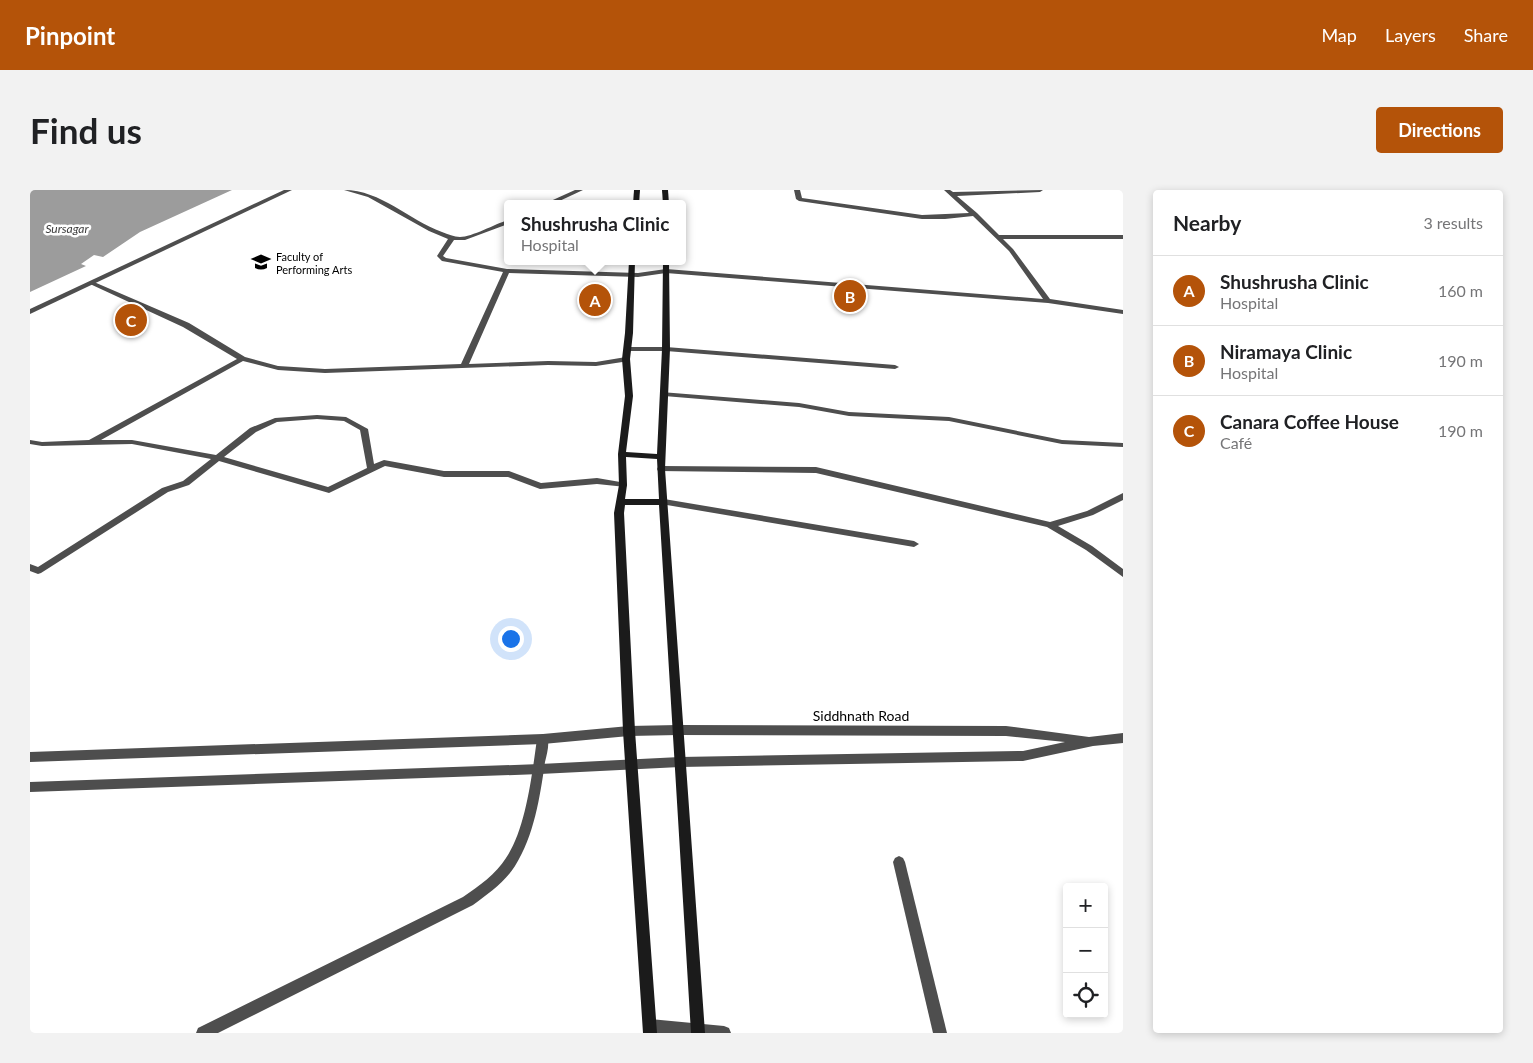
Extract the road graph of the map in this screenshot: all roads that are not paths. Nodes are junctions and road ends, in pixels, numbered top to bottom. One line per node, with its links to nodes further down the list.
1 (289, 190): 17 (street)
2 (347, 190): 12 (street)
3 (580, 190): 7 (street)
4 (797, 190): 8 (street)
5 (1040, 190): 6 (street)
6 (949, 192): 8 (street)
7 (556, 200)
8 (975, 214): 10 (street)
9 (504, 224): 12 (street)
10 (998, 237): 11 (street); 18 (street)
11 (1123, 237)
12 (452, 238): 15 (street)
13 (631, 265): 16 (main road)
14 (666, 266): 16 (street); 18 (street); 21 (main road)
15 (507, 271): 16 (street); 24 (street)
16 (630, 274): 22 (main road)
17 (92, 283): 19 (street); 23 (street)
18 (1048, 301): 20 (street)
19 (30, 312)
20 (1123, 312)
21 (666, 349): 22 (street); 25 (street); 26 (main road)
22 (627, 354): 24 (street); 30 (main road)
23 (242, 359): 24 (street); 28 (street)
24 (464, 366)
25 (895, 368)
26 (664, 394): 29 (street); 31 (main road)
27 (30, 442): 28 (street)
28 (90, 443): 32 (street)
29 (1123, 444)
30 (622, 454): 31 (main road); 35 (main road)
31 (662, 458): 34 (main road)
32 (219, 459): 33 (street); 33 (street); 41 (street)
33 (370, 469): 35 (street)
34 (662, 469): 38 (main road); 39 (street)
35 (623, 485): 37 (main road)
36 (1123, 496): 39 (street)
37 (620, 502): 38 (main road); 44 (main road)
38 (664, 502): 40 (street); 43 (main road)
39 (1050, 526): 42 (street)
40 (914, 544)
41 (30, 567)
42 (1123, 574)
43 (678, 730): 44 (street, Siddhnath Road); 47 (street, Siddhnath Road); 49 (main road)
44 (629, 731): 46 (street, Siddhnath Road); 50 (main road)
45 (1123, 738): 47 (street, Siddhnath Road)
46 (543, 739): 48 (street, Siddhnath Road); 51 (street)
47 (1093, 741): 49 (street, Siddhnath Road)
48 (30, 756)
49 (680, 762): 50 (street, Siddhnath Road); 55 (main road)
50 (631, 764): 51 (street, Siddhnath Road); 54 (main road)
51 (540, 769): 52 (street, Siddhnath Road); 56 (street)
52 (30, 788)
53 (899, 862): 58 (street)
54 (650, 1029): 55 (street)
55 (698, 1032): 57 (street)
56 (203, 1033)
57 (724, 1033)
58 (940, 1033)

